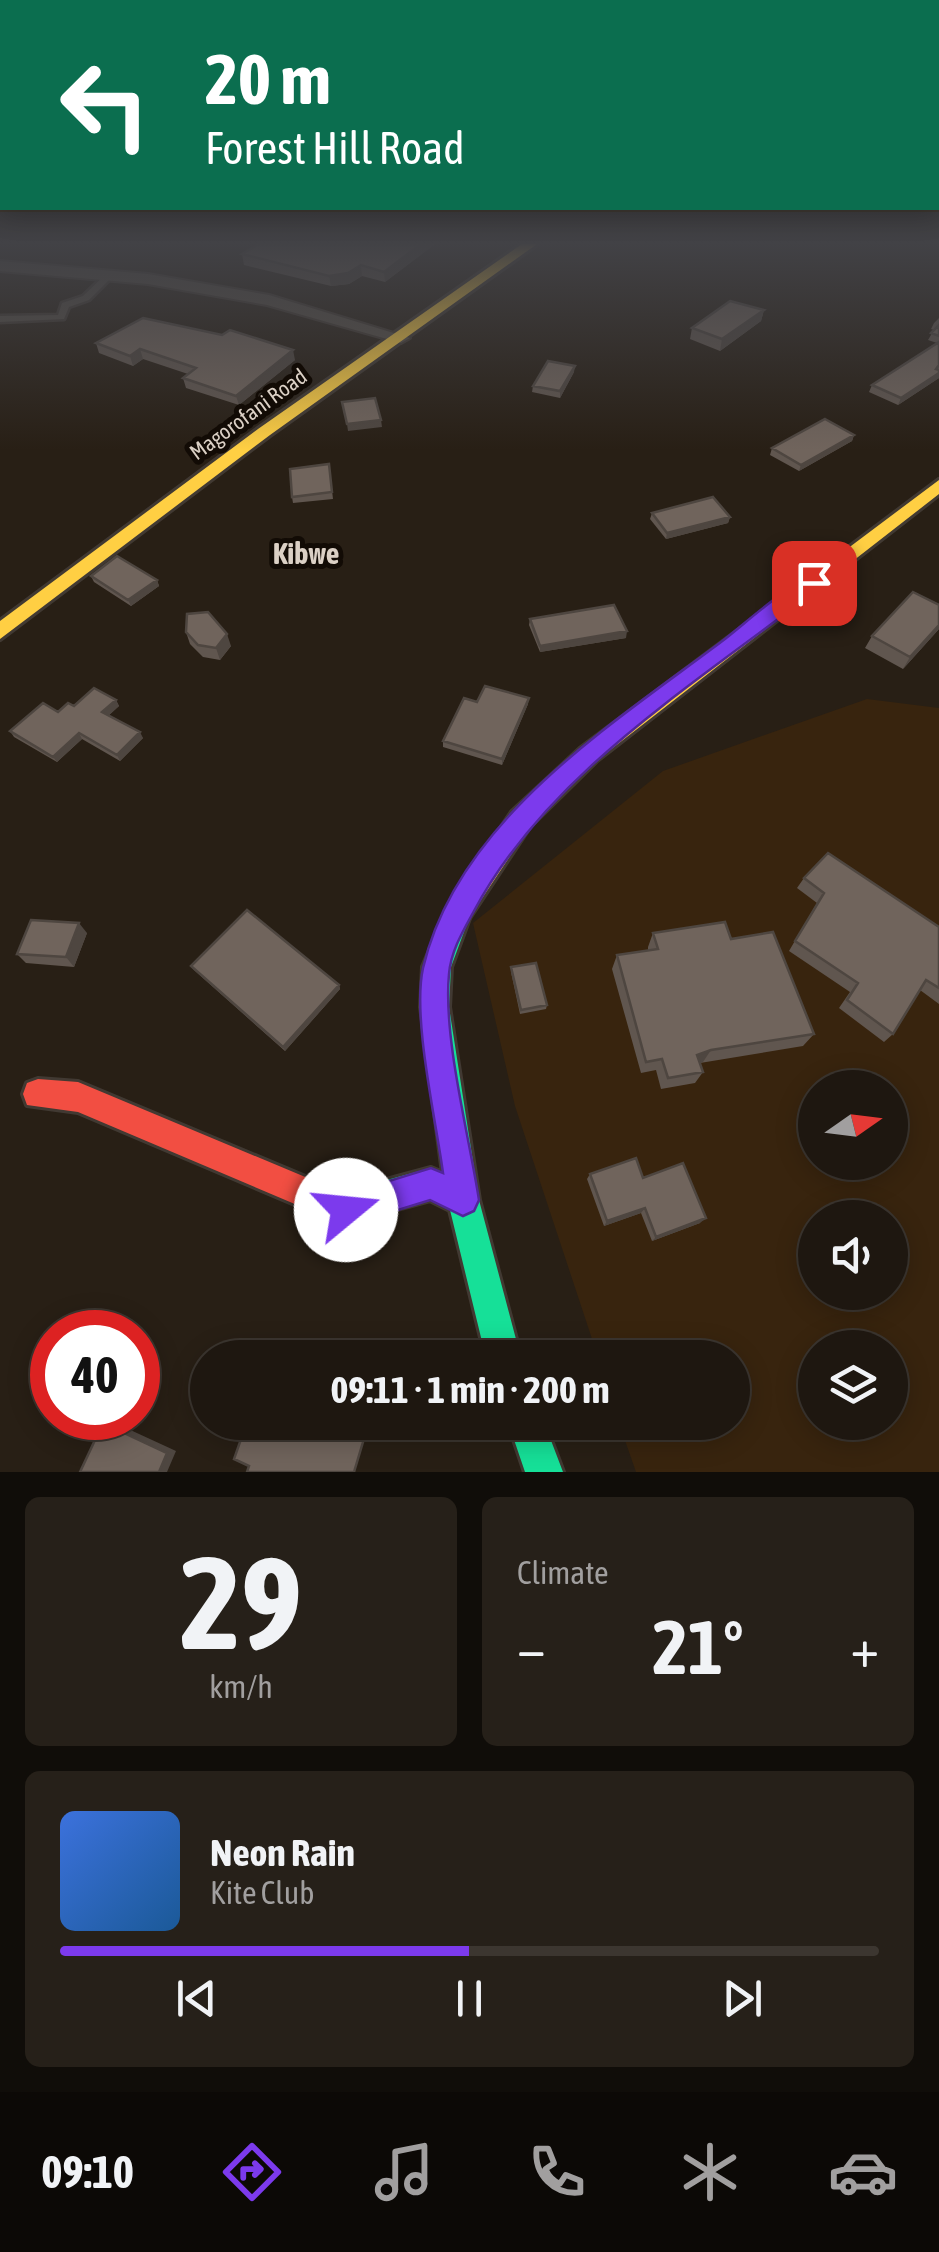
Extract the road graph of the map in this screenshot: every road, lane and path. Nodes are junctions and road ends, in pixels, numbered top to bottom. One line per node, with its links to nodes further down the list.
1 (62, 313): 4 (lane)
2 (313, 313): 5 (street)
3 (436, 313): 5 (street, Magorofani Road)
4 (0, 319)
5 (401, 338): 7 (street, Magorofani Road)
6 (939, 485): 9 (street)
7 (0, 632)
8 (38, 1094): 9 (street)
9 (463, 1200): 10 (street)
10 (499, 1340)
11 (532, 1440): 12 (street)
12 (544, 1472)

